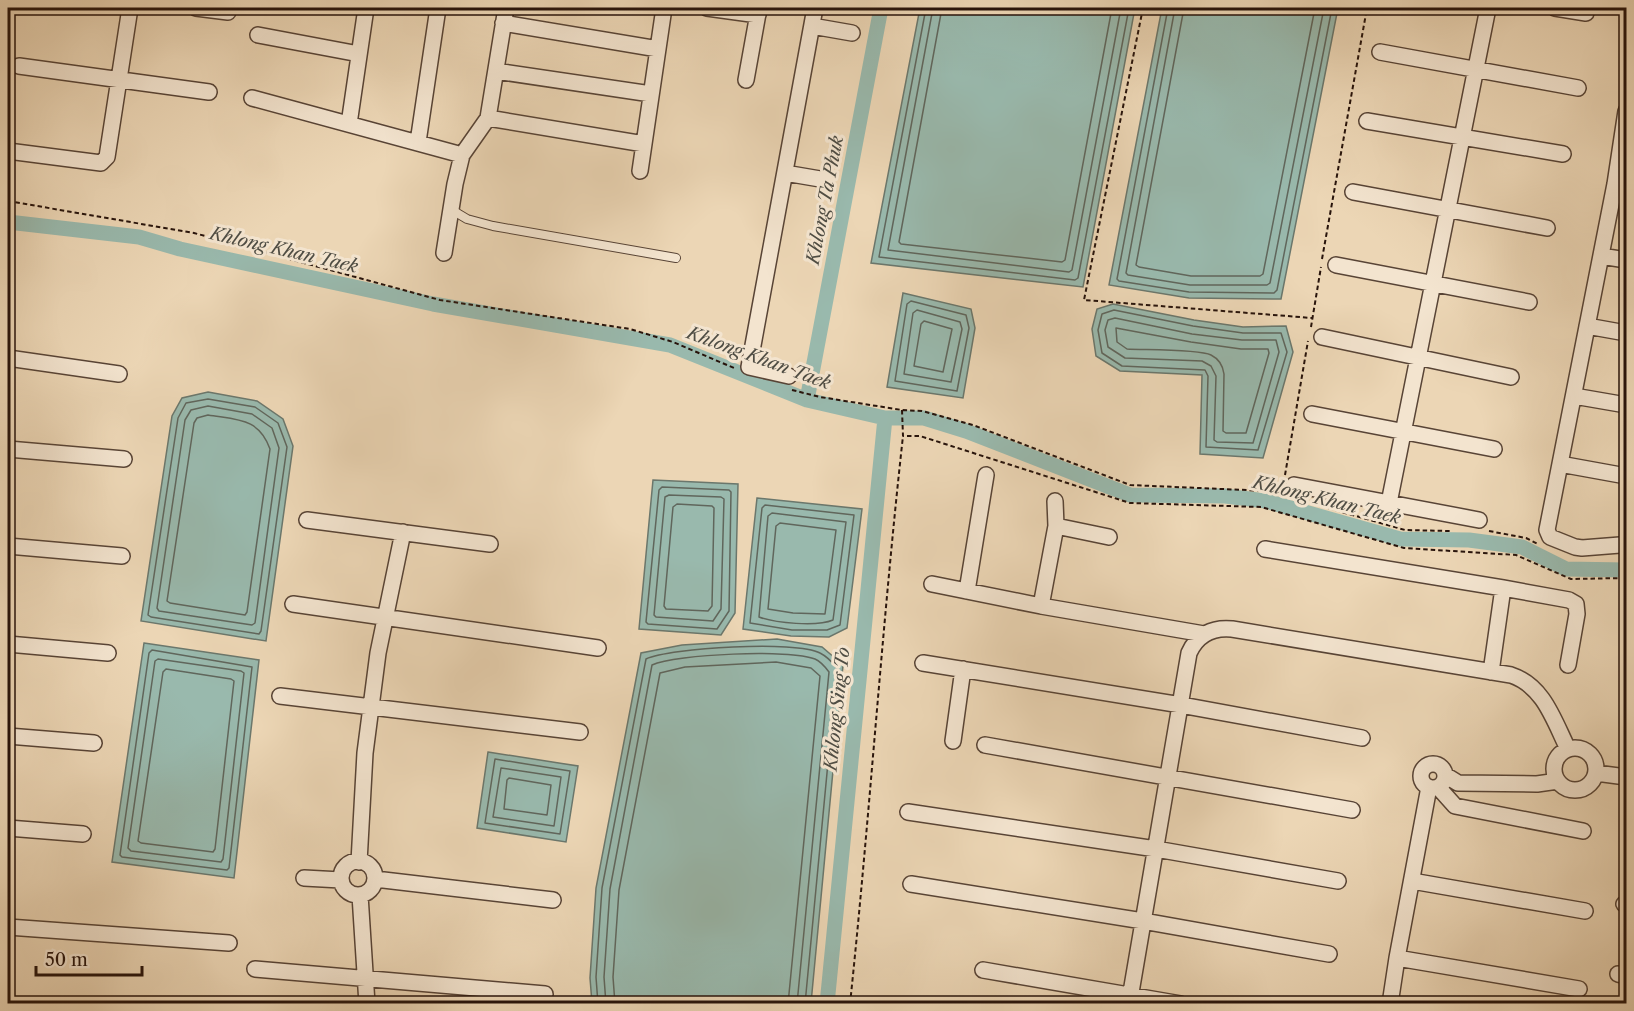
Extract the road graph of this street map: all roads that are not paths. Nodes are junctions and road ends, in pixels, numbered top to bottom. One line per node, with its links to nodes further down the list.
1 (130, 8): 24 (street)
2 (196, 8): 11 (street)
3 (366, 8): 19 (street)
4 (438, 8): 34 (street)
5 (664, 8): 17 (street)
6 (707, 8): 10 (street)
7 (815, 8): 14 (street)
8 (1488, 8): 21 (street)
9 (1555, 8): 12 (street)
10 (758, 11): 23 (street)
11 (228, 12)
12 (1586, 13)
13 (504, 15): 17 (street); 22 (street)
14 (812, 26): 15 (street); 40 (street)
15 (852, 33)
16 (258, 35): 19 (street)
17 (658, 49): 27 (street)
18 (1380, 52): 21 (street)
19 (359, 54): 32 (street)
20 (19, 66): 24 (street)
21 (1475, 69): 25 (street); 33 (street)
22 (496, 71): 27 (street); 30 (street)
23 (746, 80)
24 (119, 81): 26 (street); 36 (street)
25 (1578, 88)
26 (209, 92)
27 (651, 94): 35 (street)
28 (252, 98): 32 (street)
29 (1626, 111): 42 (street)
30 (488, 118): 35 (street); 38 (street)
31 (1367, 121): 33 (street)
32 (349, 124): 34 (street)
33 (1462, 137): 37 (street); 45 (street)
34 (418, 142): 38 (street)
35 (644, 144): 39 (street)
36 (8, 151)
37 (1563, 154)
38 (462, 155): 44 (street)
39 (640, 171)
40 (784, 173): 41 (street); 61 (street)
41 (826, 180)
42 (1621, 185): 48 (street)
43 (1353, 192): 45 (street)
44 (452, 210): 47 (street); 49 (lane)
45 (1448, 210): 46 (street); 52 (street)
46 (1547, 228)
47 (444, 253)
48 (1601, 256): 50 (street); 54 (street)
49 (676, 258)
50 (1626, 260)
51 (1336, 265): 52 (street)
52 (1433, 284): 53 (street); 58 (street)
53 (1529, 302)
54 (1587, 326): 55 (street); 62 (street)
55 (1626, 333)
56 (1313, 336): 58 (street)
57 (8, 358): 59 (street)
58 (1418, 358): 60 (street); 65 (street)
59 (119, 374)
60 (1511, 377)
61 (787, 382)
62 (1574, 396): 63 (street); 69 (street)
63 (1626, 405)
64 (1312, 414): 65 (street)
65 (1404, 432): 67 (street); 74 (street)
66 (8, 449): 68 (street)
67 (1494, 449)
68 (124, 459)
69 (1560, 464): 71 (street); 81 (street)
70 (986, 475): 87 (street)
71 (1626, 476)
72 (1289, 489): 74 (street)
73 (1055, 501): 77 (street)
74 (1389, 503): 76 (street)
75 (307, 520): 78 (street)
76 (1480, 525)
77 (1056, 526): 79 (street); 89 (street)
78 (403, 532): 80 (street); 90 (street)
79 (1110, 537)
80 (490, 544)
81 (1620, 545)
82 (8, 546): 84 (street)
83 (1265, 549): 86 (street)
84 (122, 556)
85 (932, 584): 87 (street)
86 (1503, 588): 96 (street); 98 (street)
87 (967, 591): 89 (street)
88 (292, 604): 90 (street)
89 (1041, 606): 91 (street)
90 (385, 618): 93 (street); 101 (street)
91 (1204, 634): 98 (street); 100 (street)
92 (8, 644): 94 (street)
93 (598, 648)
94 (108, 653)
95 (923, 663): 97 (street)
96 (1568, 665)
97 (963, 669): 100 (street); 105 (street)
98 (1491, 672): 108 (street)
99 (280, 696): 101 (street)
100 (1180, 705): 104 (street); 111 (street)
101 (371, 707): 102 (street); 120 (street)
102 (580, 732)
103 (8, 736): 106 (street)
104 (1362, 738)
105 (953, 741)
106 (94, 743)
107 (985, 745): 111 (street)
108 (1568, 749): 109 (street); 112 (street)
109 (1596, 773): 110 (street); 112 (street)
110 (1626, 777)
111 (1168, 778): 114 (street); 119 (street)
112 (1558, 781): 113 (street)
113 (1438, 783): 117 (street); 125 (street)
114 (1352, 810)
115 (908, 812): 119 (street)
116 (8, 828): 118 (street)
117 (1583, 831)
118 (83, 834)
119 (1156, 849): 124 (street); 130 (street)
120 (359, 862): 122 (street); 123 (street)
121 (304, 878): 123 (street)
122 (375, 879): 127 (street); 128 (street)
123 (341, 880): 127 (street)
124 (1338, 881)
125 (1412, 881): 129 (street); 134 (street)
126 (911, 884): 130 (street)
127 (360, 895): 137 (street)
128 (553, 900)
129 (1585, 911)
130 (1143, 921): 133 (street); 140 (street)
131 (8, 927): 132 (street)
132 (229, 943)
133 (1329, 954)
134 (1397, 958): 138 (street); 143 (street)
135 (255, 969): 137 (street)
136 (983, 970): 140 (street)
137 (365, 978): 139 (street); 141 (street)
138 (1579, 989)
139 (545, 994)
140 (1130, 999): 142 (street)
141 (367, 1004)
142 (1181, 1004)
143 (1390, 1004)

